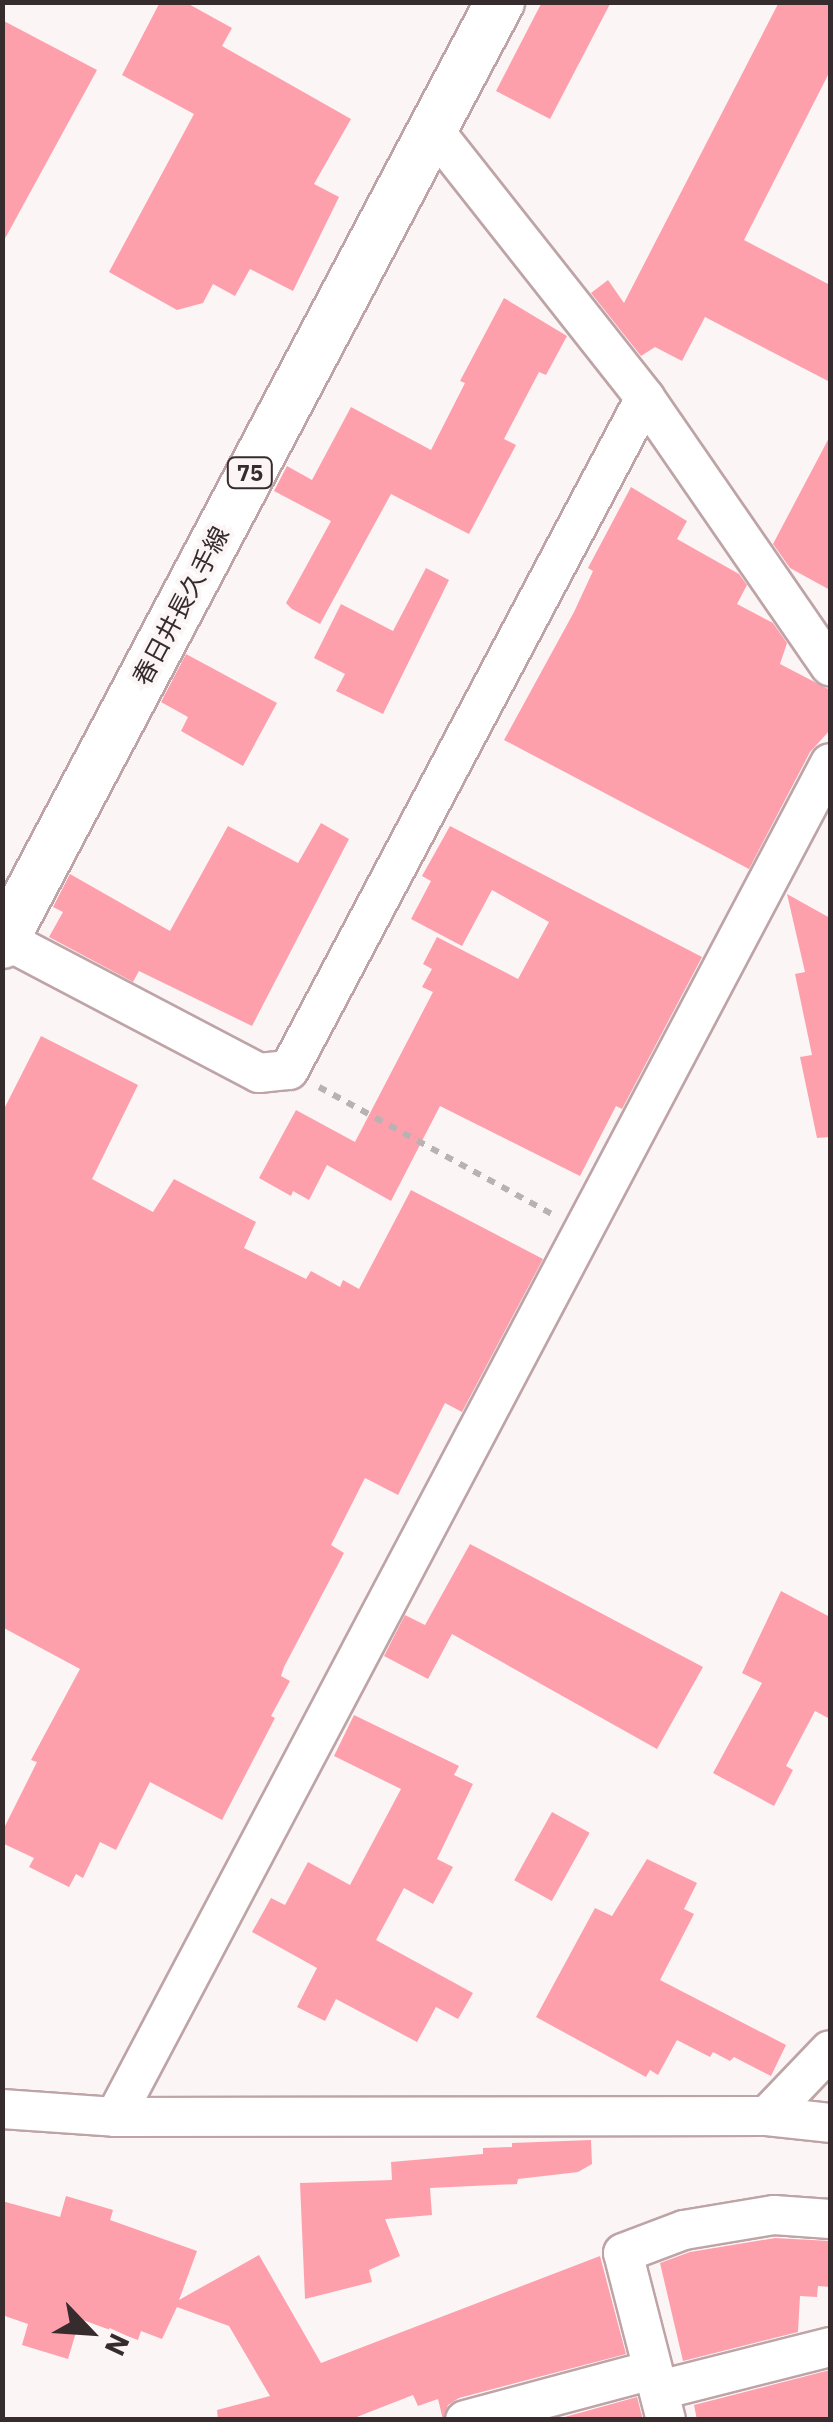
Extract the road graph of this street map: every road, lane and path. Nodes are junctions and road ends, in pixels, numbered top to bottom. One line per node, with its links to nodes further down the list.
1 (500, 2): 2 (main road, 春日井長久手線 / 75)
2 (432, 128): 3 (street); 6 (main road, 春日井長久手線 / 75)
3 (645, 398): 4 (street); 7 (street)
4 (830, 666)
5 (830, 763): 8 (street)
6 (3, 941): 7 (street)
7 (289, 1070): 8 (path)
8 (581, 1230): 12 (street)
9 (830, 2050): 11 (street)
10 (2, 2109): 12 (street)
11 (767, 2116): 12 (street); 13 (street)
12 (115, 2118)
13 (830, 2123)
14 (830, 2219): 16 (street)
15 (830, 2347): 16 (street)
16 (659, 2393): 17 (street)
17 (466, 2420)

